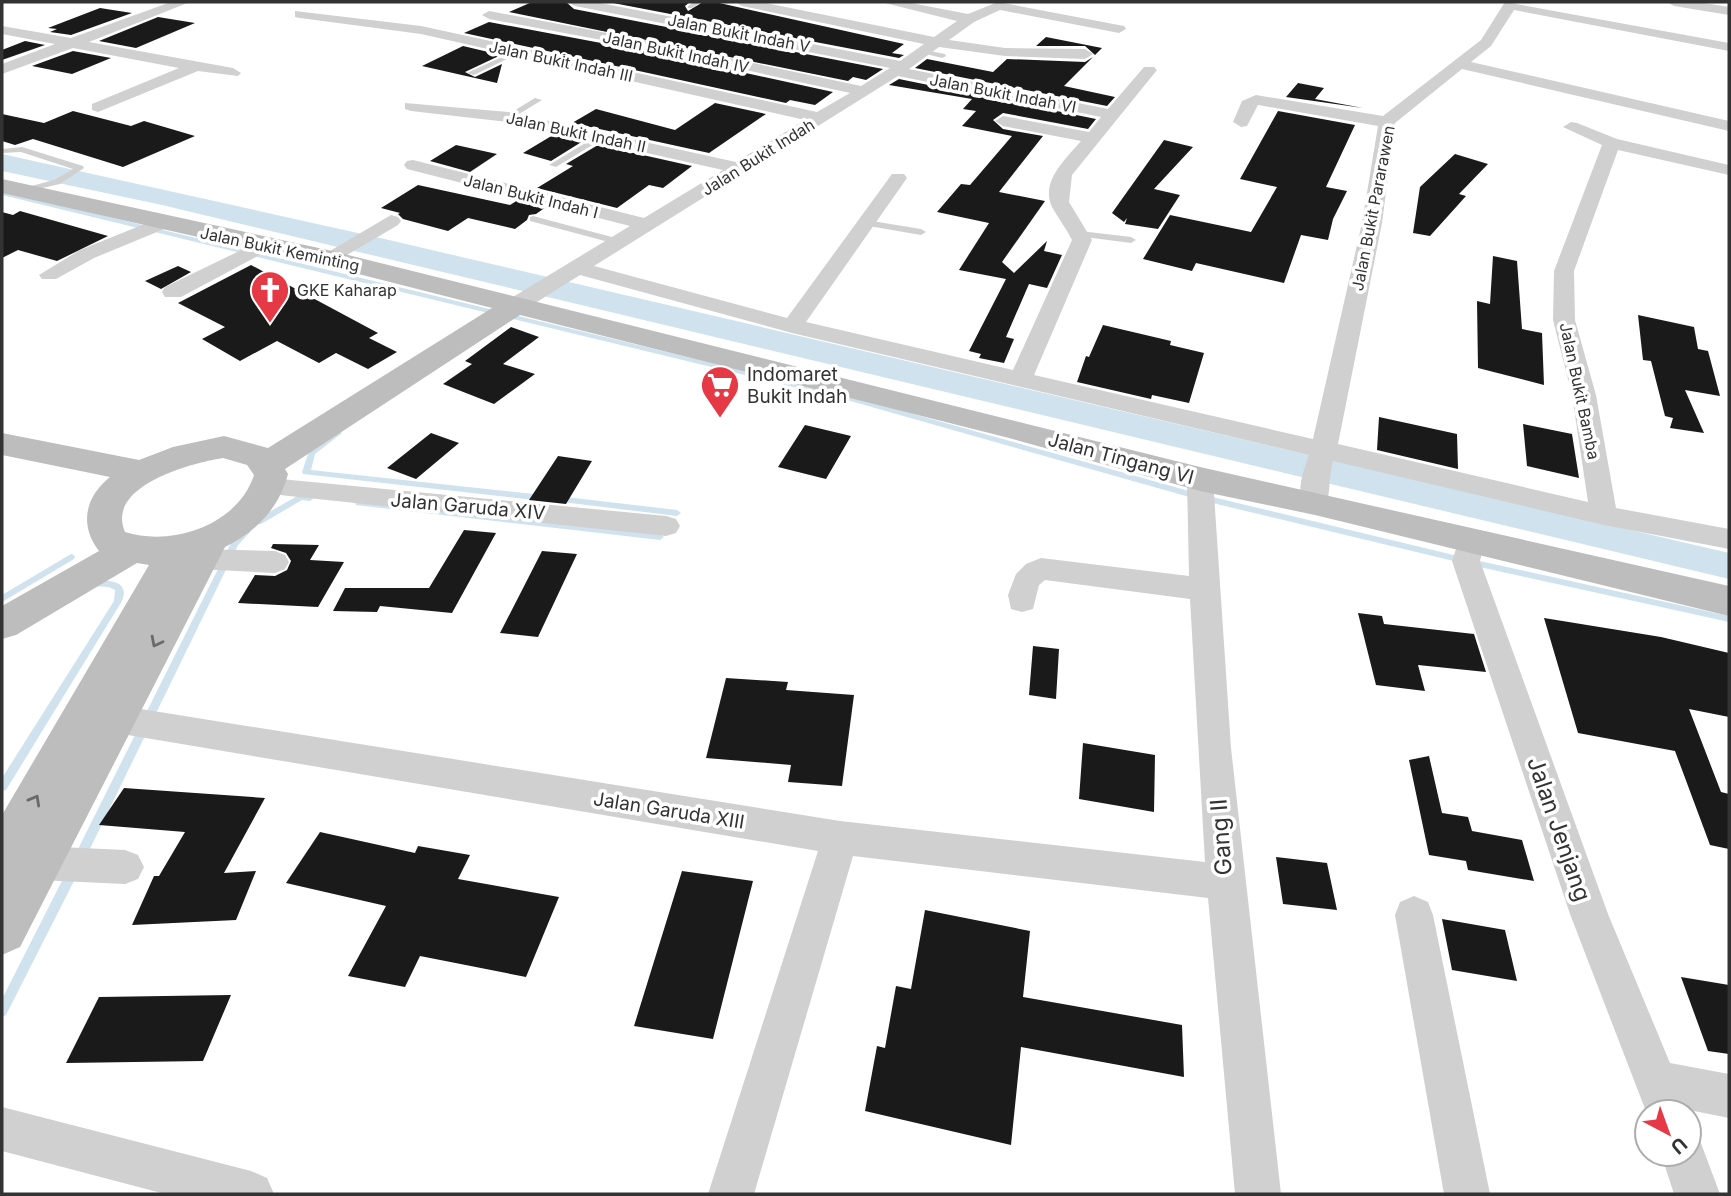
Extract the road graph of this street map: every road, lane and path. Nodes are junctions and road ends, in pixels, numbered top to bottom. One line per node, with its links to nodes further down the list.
1 (183, 2): 17 (street)
2 (575, 2): 14 (street, Jalan Bukit Indah V)
3 (698, 2): 8 (lane)
4 (742, 2): 20 (street)
5 (888, 2): 13 (street)
6 (1674, 2): 10 (street)
7 (1511, 3): 19 (street); 23 (street, Jalan Bukit Pararawen)
8 (690, 7)
9 (723, 7): 14 (street)
10 (1729, 11)
11 (300, 14): 21 (street, Jalan Bukit Indah III)
12 (489, 15): 18 (street, Jalan Bukit Indah IV)
13 (969, 19): 15 (street, Jalan Bukit Indah); 20 (street, Jalan Bukit Indah)
14 (691, 24): 18 (street); 26 (street, Jalan Bukit Indah V)
15 (1119, 29)
16 (2, 30): 17 (street)
17 (71, 44): 24 (street); 25 (street)
18 (650, 45): 30 (street, Jalan Bukit Indah IV)
19 (1729, 47)
20 (933, 50): 22 (street); 26 (street, Jalan Bukit Indah)
21 (517, 52): 29 (lane); 36 (street, Jalan Bukit Indah III)
22 (1085, 54)
23 (1459, 64): 39 (street, Jalan Bukit Pararawen); 40 (street)
24 (194, 67): 28 (street); 33 (street)
25 (2, 69)
26 (899, 69): 30 (street, Jalan Bukit Indah); 34 (street, Jalan Bukit Indah VI)
27 (1149, 70): 34 (street)
28 (233, 73)
29 (471, 73)
30 (864, 91): 36 (street, Jalan Bukit Indah)
31 (538, 100): 35 (lane)
32 (411, 106): 35 (street, Jalan Bukit Indah II)
33 (98, 107)
34 (1110, 114): 43 (street)
35 (508, 117): 42 (street, Jalan Bukit Indah II)
36 (820, 118): 48 (street, Jalan Bukit Indah)
37 (1003, 121): 43 (street)
38 (1241, 122): 39 (street)
39 (1387, 122): 71 (street, Jalan Bukit Pararawen)
40 (1729, 126)
41 (1571, 127): 44 (street)
42 (600, 138): 47 (lane); 48 (street, Jalan Bukit Indah II)
43 (1093, 138): 58 (street)
44 (1612, 143): 49 (street); 74 (street, Jalan Bukit Bamba)
45 (2, 151): 51 (lane)
46 (413, 165): 56 (street, Jalan Bukit Indah I)
47 (553, 165)
48 (739, 168): 56 (street, Jalan Bukit Indah)
49 (1729, 170)
50 (898, 178): 55 (street)
51 (13, 189): 54 (main road, Jalan Bukit Keminting)
52 (533, 219): 60 (lane)
53 (391, 221): 62 (street)
54 (162, 223): 61 (main road, Jalan Bukit Keminting); 64 (street)
55 (866, 223): 57 (lane); 67 (street)
56 (650, 225): 60 (street, Jalan Bukit Indah)
57 (921, 232)
58 (1080, 234): 59 (lane); 68 (street)
59 (1131, 240)
60 (620, 242): 63 (street, Jalan Bukit Indah)
61 (264, 245): 62 (main road, Jalan Bukit Keminting); 65 (street)
62 (336, 254): 66 (main road, Jalan Bukit Keminting)
63 (569, 274): 66 (street, Jalan Bukit Indah); 67 (street)
64 (49, 275)
65 (173, 292)
66 (526, 300): 72 (main road); 73 (main road, Jalan Tingang VI)
67 (792, 326): 68 (street)
68 (1021, 378): 71 (street)
69 (2, 444): 70 (main road)
70 (141, 472): 72 (main road); 79 (main road)
71 (1318, 472): 73 (main road, Jalan Tingang VI); 74 (street); 77 (main road, Jalan Tingang VI)
72 (269, 476): 75 (street, Jalan Garuda XIV); 78 (main road)
73 (1200, 479): 81 (street, Gang II)
74 (1604, 515): 76 (street)
75 (666, 526)
76 (1729, 539)
77 (1471, 541): 83 (main road, Jalan Tingang VI); 93 (street, Jalan Jenjang)
78 (195, 549): 79 (main road); 80 (street); 85 (main road, one-way to 85); 87 (main road, one-way to 78)
79 (130, 550): 84 (main road)
80 (275, 562)
81 (1202, 589): 82 (street); 89 (street, Gang II)
82 (1021, 601)
83 (1729, 601)
84 (2, 624)
85 (116, 719): 86 (street, Jalan Garuda XIII); 87 (main road)
86 (840, 838): 89 (street, Jalan Garuda XIII); 97 (street)
87 (20, 861): 88 (street); 91 (main road)
88 (125, 867)
89 (1224, 882): 98 (street, Gang II)
90 (1414, 915): 99 (street)
91 (2, 930)
92 (1729, 1096): 93 (street)
93 (1663, 1097)
94 (2, 1129): 96 (street)
95 (1688, 1168): 100 (street)
96 (251, 1194)
97 (731, 1194)
98 (1258, 1194)
99 (1467, 1194)
100 (1697, 1194)

